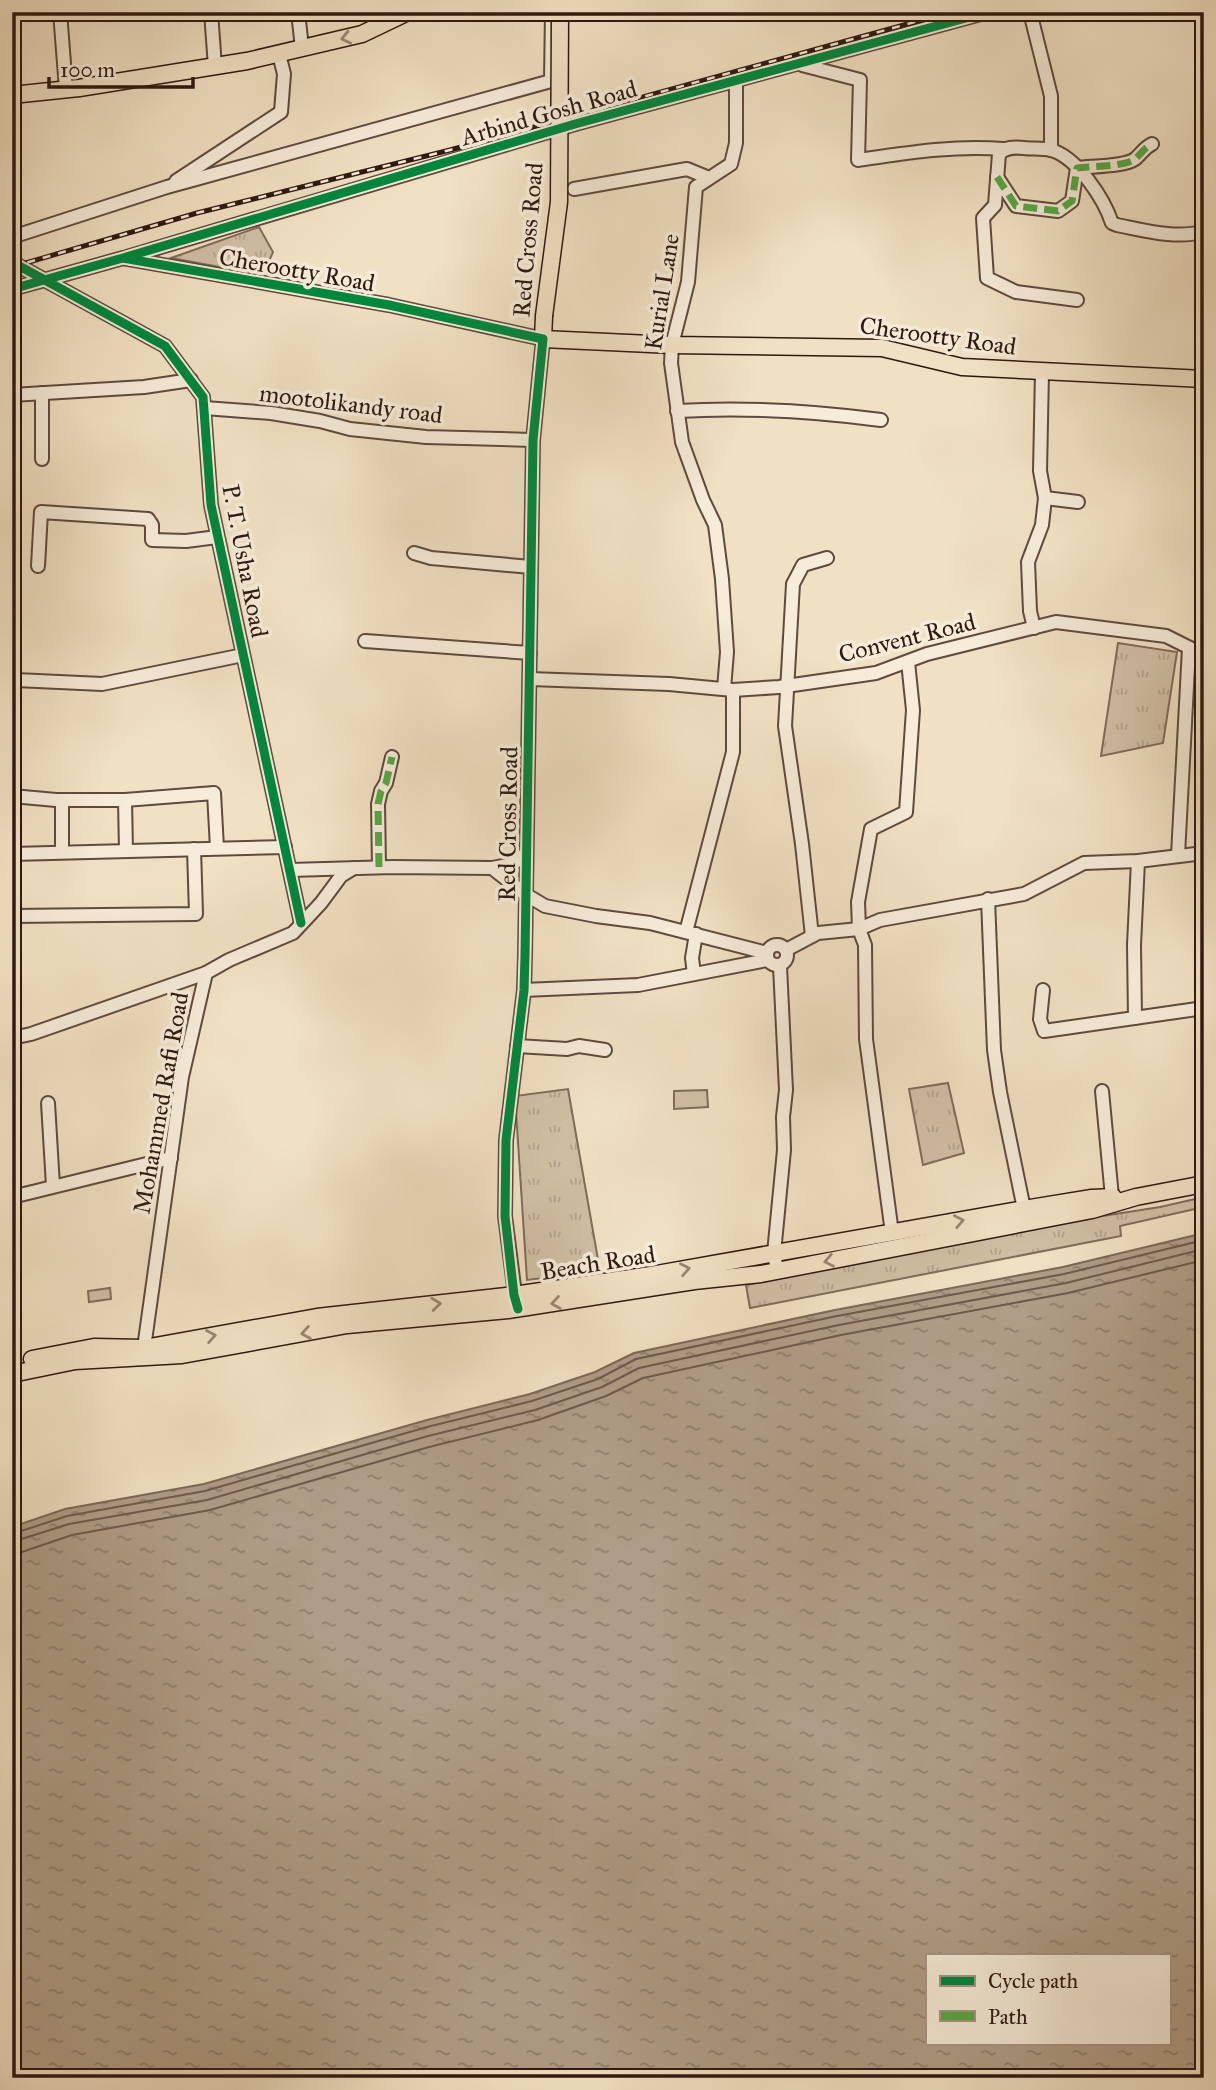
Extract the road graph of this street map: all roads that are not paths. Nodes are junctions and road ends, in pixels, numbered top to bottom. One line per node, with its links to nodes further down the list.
1 (60, 12): 14 (street)
2 (211, 12): 12 (street)
3 (298, 12): 9 (street)
4 (408, 12): 9 (main road, one-way to 9)
5 (552, 12): 22 (street)
6 (560, 12): 31 (main road, Red Cross Road, bridge)
7 (988, 12): 11 (street, Arbind Gosh Road)
8 (1030, 12): 18 (street)
9 (302, 48): 10 (main road)
10 (279, 54): 12 (main road); 22 (street)
11 (799, 64): 13 (street, Arbind Gosh Road); 17 (street)
12 (215, 66): 14 (main road)
13 (736, 82): 21 (street, Kurial Lane); 26 (street, Arbind Gosh Road)
14 (66, 89): 15 (main road)
15 (12, 95)
16 (1152, 144): 19 (street)
17 (1003, 149): 18 (street); 20 (street)
18 (1051, 150): 19 (street)
19 (1077, 168): 20 (street); 24 (street)
20 (997, 177): 30 (street)
21 (709, 178): 23 (street); 32 (street, Kurial Lane)
22 (167, 187): 25 (street)
23 (574, 189)
24 (1204, 230)
25 (12, 237)
26 (123, 258): 28 (street, Cherootty Road); 31 (street, Cherootty Road)
27 (12, 262): 28 (street, P. T. Usha Road)
28 (46, 280): 29 (street, Cherootty Road); 35 (street, P. T. Usha Road)
29 (12, 289)
30 (1077, 300)
31 (543, 339): 32 (main road, Cherootty Road); 41 (street, Red Cross Road)
32 (671, 345): 33 (main road, Cherootty Road); 39 (street, Kurial Lane)
33 (1042, 372): 34 (main road, Cherootty Road); 43 (street)
34 (1204, 379)
35 (191, 380): 36 (street); 38 (street, P. T. Usha Road)
36 (42, 393): 37 (street); 42 (street)
37 (12, 395)
38 (205, 408): 41 (street, mootolikandy road); 45 (street, P. T. Usha Road)
39 (677, 411): 40 (street); 60 (street, Kurial Lane)
40 (881, 420)
41 (533, 440): 49 (street, Red Cross Road)
42 (42, 459)
43 (1045, 498): 44 (street); 50 (street)
44 (1078, 502)
45 (217, 537): 48 (street); 54 (street, P. T. Usha Road)
46 (414, 553): 49 (street)
47 (827, 558): 59 (street)
48 (38, 566)
49 (531, 567): 53 (street, Red Cross Road)
50 (1034, 628): 52 (street, Convent Road); 56 (street, Convent Road)
51 (365, 641): 53 (street)
52 (1189, 648): 55 (street, Convent Road); 73 (street)
53 (530, 653): 57 (street, Red Cross Road)
54 (243, 655): 58 (street); 65 (street, P. T. Usha Road)
55 (1204, 655)
56 (908, 662): 59 (street, Convent Road); 83 (street)
57 (530, 679): 60 (street, Convent Road); 70 (street, Red Cross Road)
58 (16, 680)
59 (786, 686): 60 (street, Convent Road); 85 (street)
60 (729, 689): 84 (street, Kurial Lane)
61 (392, 757): 75 (street)
62 (12, 796): 63 (street)
63 (62, 800): 64 (street); 69 (street)
64 (125, 800): 66 (street); 68 (street)
65 (285, 847): 66 (street); 78 (street, P. T. Usha Road)
66 (217, 848): 67 (street)
67 (194, 849): 68 (street); 81 (street)
68 (125, 851): 69 (street)
69 (62, 852): 72 (street)
70 (526, 853): 77 (street); 79 (street, Red Cross Road)
71 (1204, 853): 73 (street)
72 (12, 854)
73 (1178, 855): 74 (street)
74 (1138, 861): 80 (street); 94 (street)
75 (379, 867): 76 (street); 77 (street)
76 (354, 868): 78 (street); 82 (street, Mohammed Rafi Road)
77 (492, 868): 79 (street)
78 (290, 870): 82 (street, P. T. Usha Road)
79 (525, 894): 84 (street); 91 (street, Red Cross Road)
80 (988, 899): 83 (street); 107 (street)
81 (12, 916)
82 (301, 923): 89 (street, Mohammed Rafi Road)
83 (859, 929): 85 (street); 108 (street)
84 (691, 933): 87 (street); 90 (street, Kurial Lane)
85 (812, 936): 86 (street)
86 (786, 950): 87 (street); 88 (street)
87 (767, 957): 88 (street); 90 (street)
88 (780, 966): 109 (street)
89 (206, 973): 95 (street); 100 (street, Mohammed Rafi Road)
90 (694, 974): 91 (street)
91 (524, 990): 96 (street, Red Cross Road)
92 (1043, 990): 94 (street)
93 (1204, 1009): 94 (street)
94 (1135, 1017)
95 (12, 1038)
96 (517, 1045): 97 (street); 111 (street, Red Cross Road)
97 (605, 1050)
98 (1102, 1091): 105 (street)
99 (48, 1103): 103 (street)
100 (171, 1158): 103 (street); 112 (street, Mohammed Rafi Road)
101 (1204, 1184): 106 (main road, Beach Road)
102 (12, 1187): 103 (street)
103 (50, 1187): 104 (street)
104 (12, 1197)
105 (1112, 1197): 106 (main road, Beach Road); 107 (main road, Beach Road)
106 (1136, 1197): 110 (main road, Beach Road, one-way to 110)
107 (1024, 1209): 108 (main road, Beach Road, one-way to 107)
108 (892, 1233): 109 (main road, Beach Road)
109 (774, 1254): 110 (street); 111 (main road, Beach Road, one-way to 109)
110 (777, 1271): 111 (main road, Beach Road, one-way to 111)
111 (516, 1302): 112 (main road, Beach Road, one-way to 111); 114 (main road, Beach Road, one-way to 114)
112 (144, 1348): 113 (main road, Beach Road)
113 (12, 1363)
114 (12, 1374)

